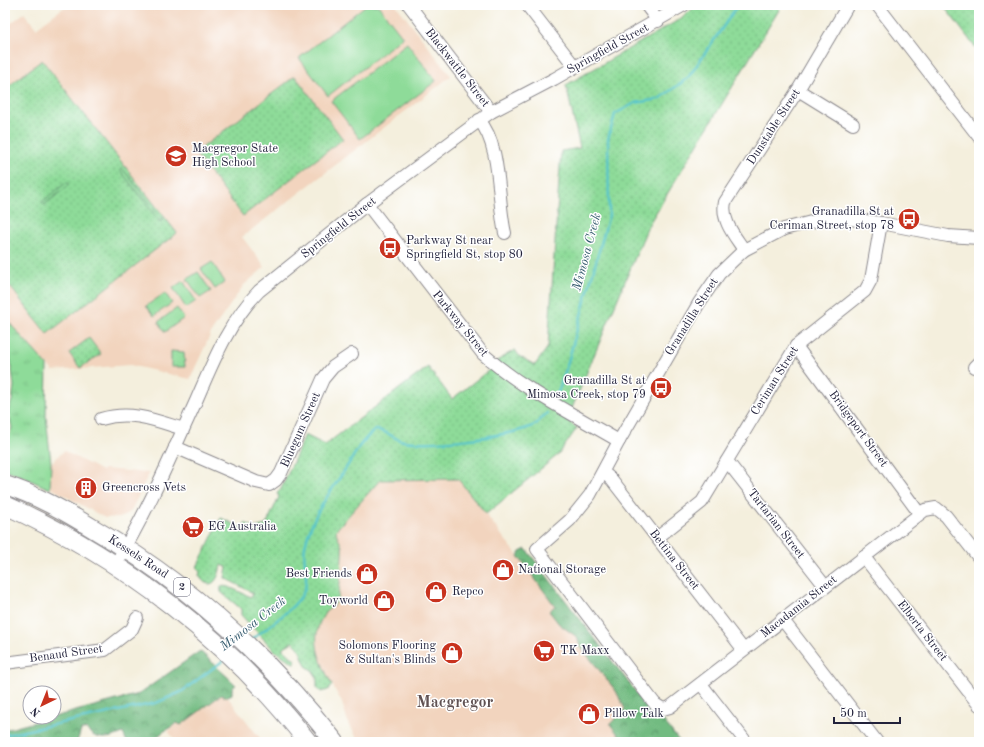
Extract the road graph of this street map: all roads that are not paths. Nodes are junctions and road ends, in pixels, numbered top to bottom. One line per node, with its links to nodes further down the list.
1 (409, 5): 10 (street, Blackwattle Street)
2 (527, 5): 8 (street)
3 (646, 5): 7 (street)
4 (684, 5): 7 (street, Springfield Street)
5 (848, 5): 9 (street, Dunstable Street)
6 (877, 5): 13 (street)
7 (658, 20): 8 (street, Springfield Street)
8 (576, 67): 10 (street, Springfield Street)
9 (798, 90): 12 (street); 18 (street, Dunstable Street)
10 (491, 112): 11 (street, Springfield Street)
11 (479, 120): 14 (street, Springfield Street); 16 (street)
12 (853, 124)
13 (979, 137)
14 (368, 204): 22 (street, Springfield Street); 23 (street, Parkway Street)
15 (881, 223): 17 (street, Granadilla Street); 18 (street, Granadilla Street); 19 (street, Ceriman Street)
16 (505, 233)
17 (979, 238)
18 (744, 250): 23 (street, Granadilla Street)
19 (796, 346): 25 (street, Ceriman Street); 29 (street, Bridgeport Street)
20 (352, 354): 24 (street, Bluegum Street)
21 (102, 419): 22 (street)
22 (183, 429): 24 (street, Springfield Street)
23 (619, 441): 26 (street, Granadilla Street)
24 (175, 447): 33 (street, Springfield Street)
25 (726, 461): 31 (street, Ceriman Street); 37 (street, Tartarian Street)
26 (603, 472): 31 (street, Bettina Street); 44 (street, Granadilla Street)
27 (5, 485): 30 (highway, Kessels Road / 2)
28 (5, 505): 32 (highway, Kessels Road / 2)
29 (919, 513): 34 (street, Macadamia Street); 35 (street, Macadamia Street)
30 (72, 515): 32 (highway); 33 (highway, Kessels Road / 2)
31 (657, 538): 40 (street, Bettina Street)
32 (80, 543): 36 (highway, Kessels Road / 2)
33 (126, 547): 36 (street, Springfield Street); 45 (highway, Kessels Road / 2)
34 (864, 557): 37 (street, Macadamia Street); 43 (street, Elberta Street)
35 (979, 558)
36 (115, 565): 46 (highway, Kessels Road / 2)
37 (825, 586): 39 (street, Macadamia Street)
38 (137, 618): 41 (street, Benaud Street)
39 (782, 619): 40 (street, Macadamia Street); 49 (street)
40 (743, 649): 42 (street, Macadamia Street)
41 (5, 662)
42 (701, 684): 44 (street, Macadamia Street); 48 (street)
43 (979, 705)
44 (663, 709)
45 (322, 726): 46 (street); 47 (highway, Kessels Road / 2)
46 (304, 741)
47 (335, 742)
48 (746, 742)
49 (877, 742)

